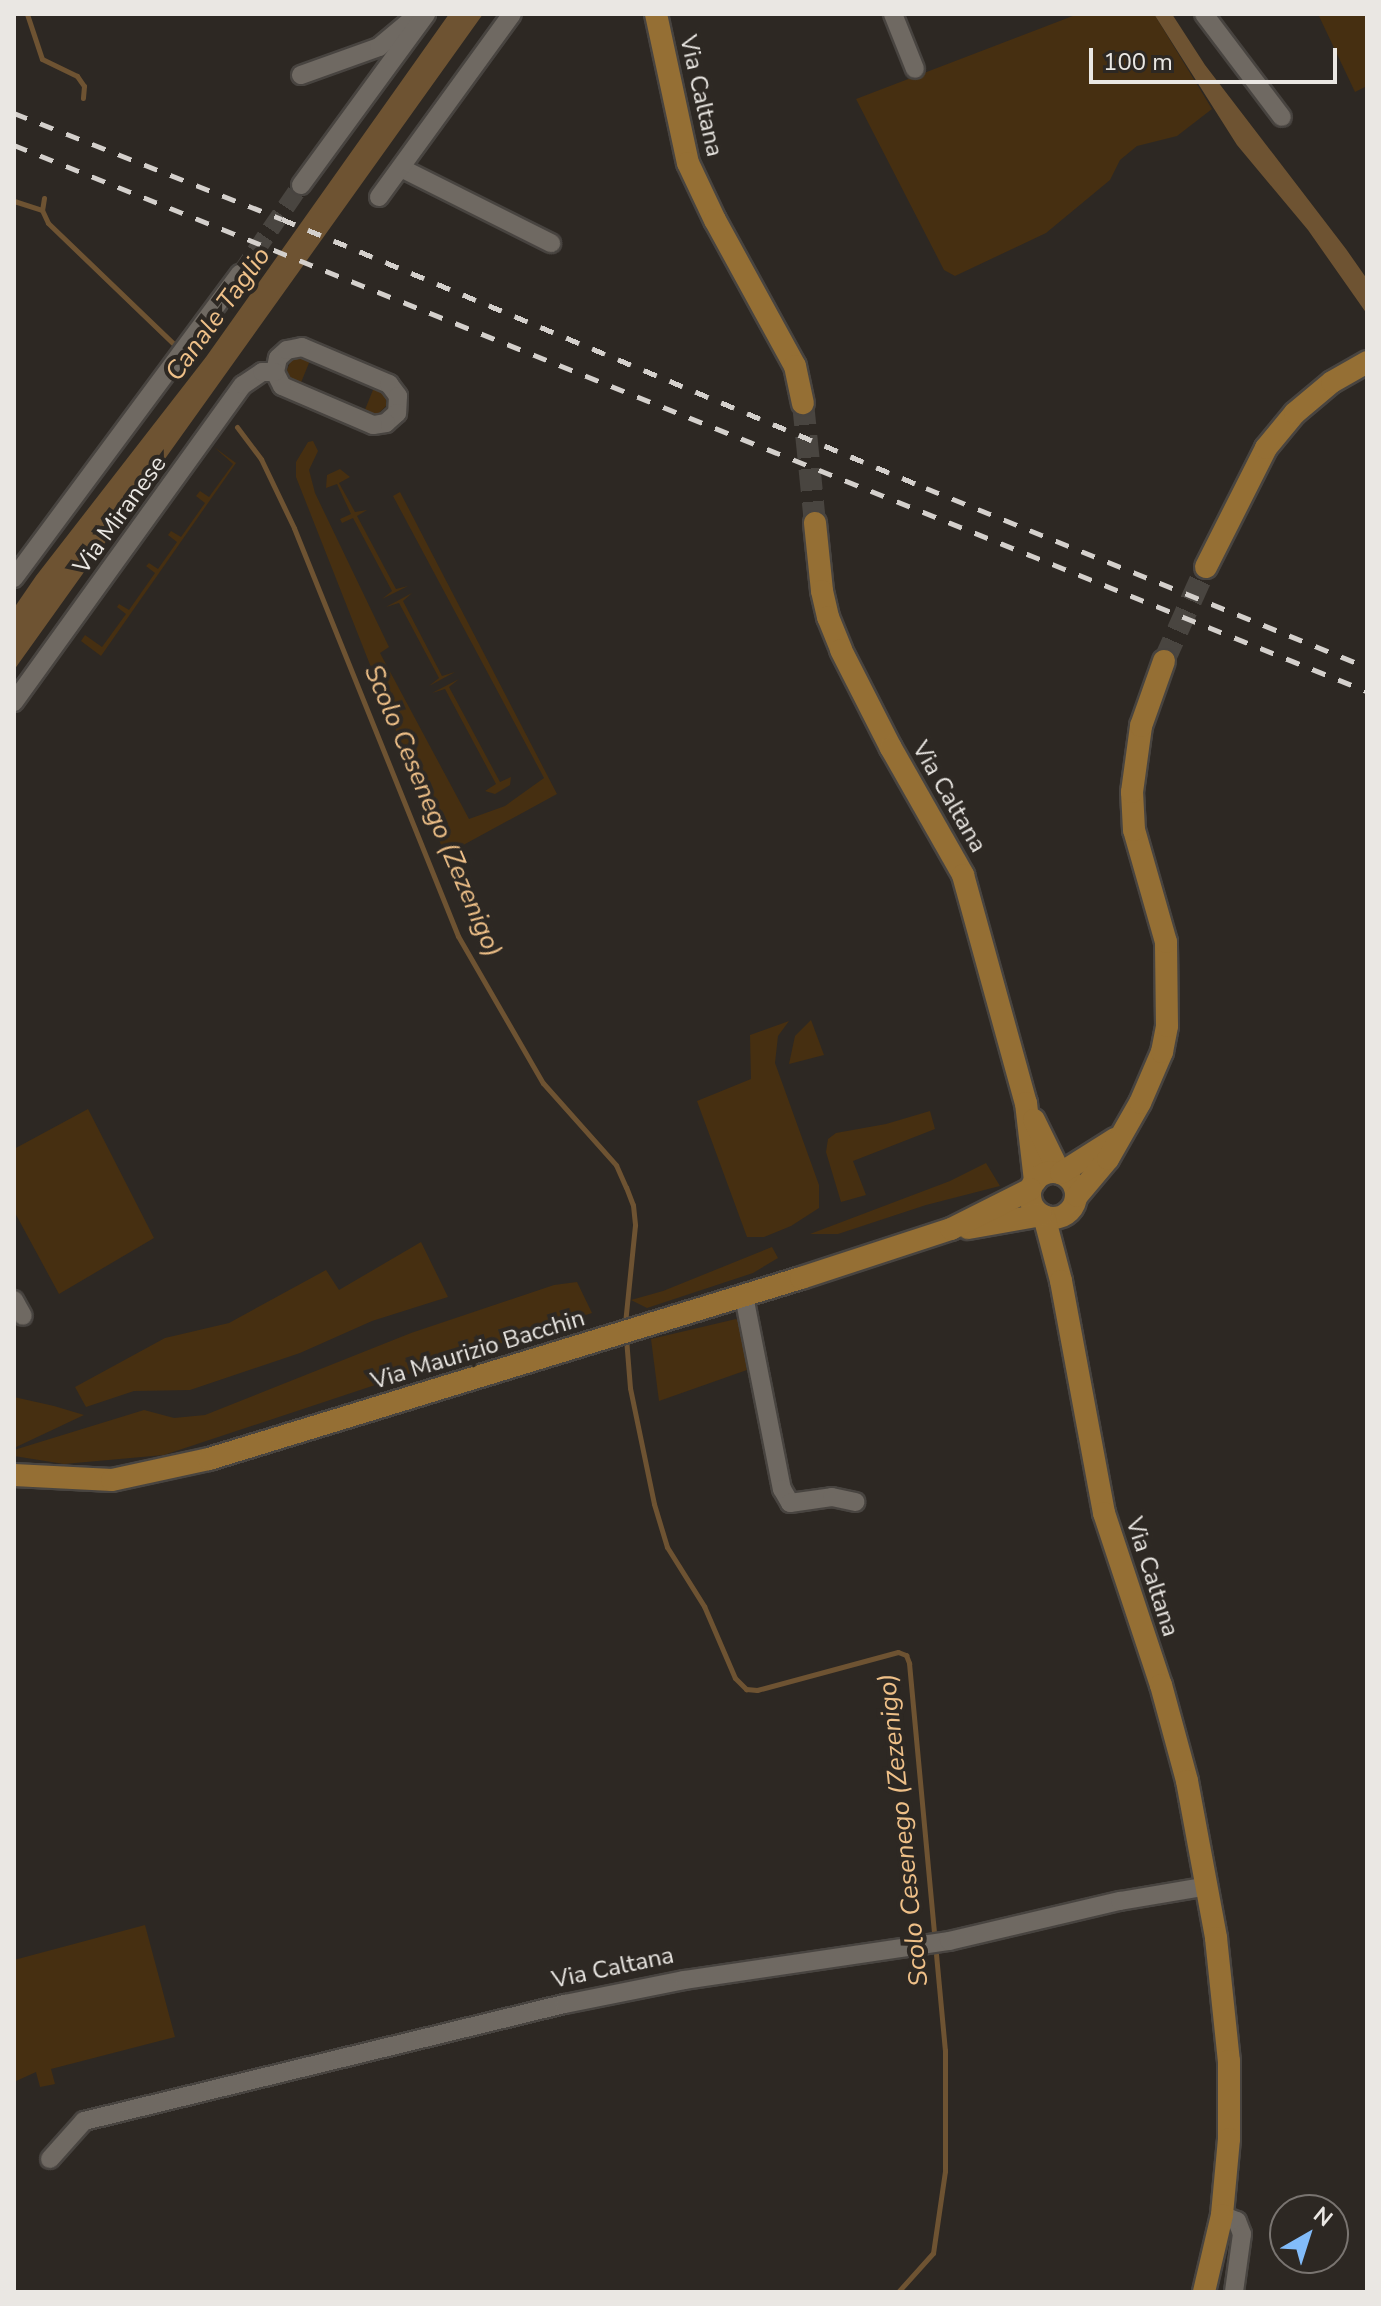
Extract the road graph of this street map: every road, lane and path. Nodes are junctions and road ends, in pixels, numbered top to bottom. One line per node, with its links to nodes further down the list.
1 (418, 14): 8 (street)
2 (426, 14): 11 (street)
3 (512, 14): 10 (street)
4 (656, 14): 17 (main road, Via Caltana)
5 (893, 14): 7 (street)
6 (1204, 14): 9 (street)
7 (915, 69)
8 (301, 75)
9 (1282, 117)
10 (401, 168): 12 (street); 13 (street)
11 (301, 185)
12 (379, 197)
13 (551, 243)
14 (240, 274): 20 (street)
15 (1367, 362): 19 (main road)
16 (275, 372): 16 (street, Via Miranese); 22 (street, Via Miranese)
17 (803, 403)
18 (815, 523): 23 (main road, Via Caltana)
19 (1206, 567)
20 (14, 578)
21 (1164, 661): 24 (main road)
22 (14, 702)
23 (1026, 1103): 25 (main road, Via Caltana); 26 (main road, Via Caltana)
24 (1119, 1136): 25 (main road); 27 (main road)
25 (1060, 1173): 26 (main road); 27 (main road)
26 (1033, 1185): 28 (main road); 29 (main road, Via Maurizio Bacchin)
27 (1072, 1205): 28 (main road); 30 (main road, Via Caltana)
28 (1042, 1215): 29 (main road, Via Maurizio Bacchin); 30 (main road, Via Caltana)
29 (951, 1229): 31 (main road, Via Maurizio Bacchin)
30 (1061, 1281): 34 (main road, Via Caltana)
31 (744, 1296): 32 (main road, Via Maurizio Bacchin); 33 (street)
32 (14, 1475)
33 (855, 1502)
34 (1208, 1886): 35 (street, Via Caltana); 36 (main road, Via Caltana)
35 (60, 2146)
36 (1222, 2215): 37 (main road, Via Caltana); 38 (street)
37 (1204, 2292)
38 (1234, 2292)

